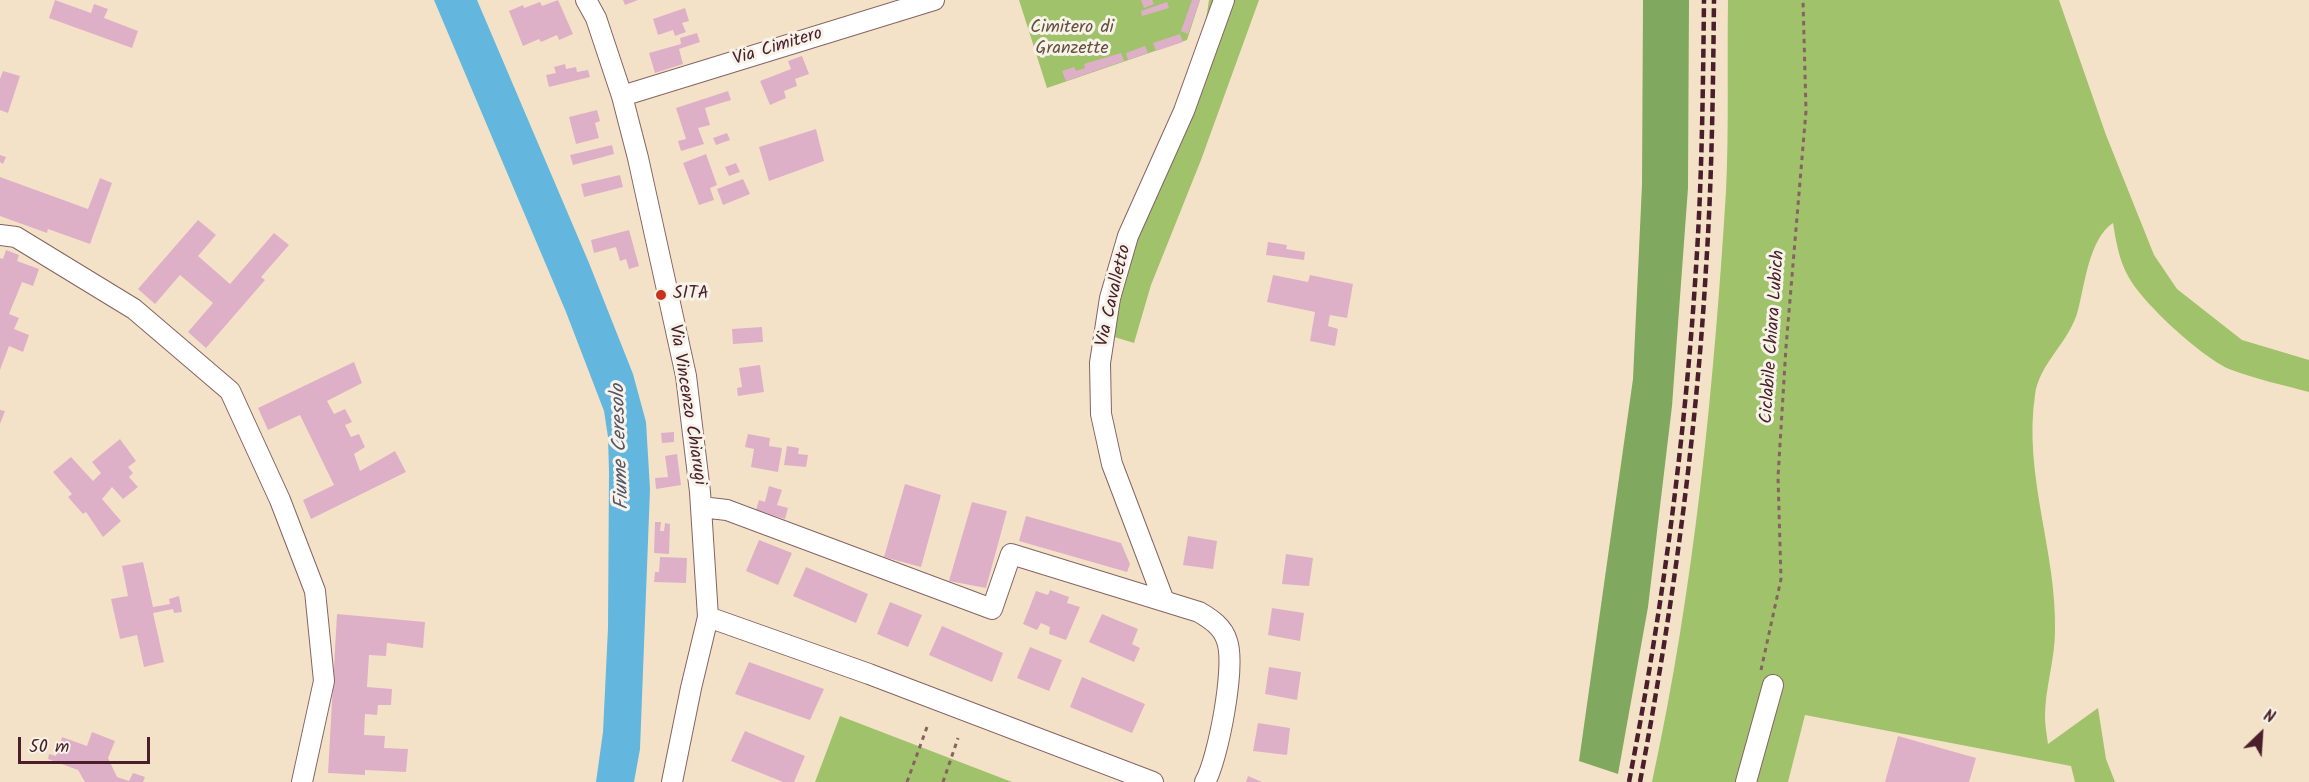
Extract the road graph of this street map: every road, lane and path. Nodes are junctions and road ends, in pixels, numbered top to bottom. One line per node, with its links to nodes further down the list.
1 (586, 0): 5 (street, Via Vincenzo Chiarugi)
2 (934, 0): 5 (street, Via Cimitero)
3 (1224, 0): 8 (street, Via Cavalletto)
4 (1803, 0): 10 (path, Ciclabile Chiara Lubich)
5 (622, 96): 7 (street, Via Vincenzo Chiarugi)
6 (0, 235): 13 (street)
7 (701, 507): 8 (street); 9 (street, Via Vincenzo Chiarugi)
8 (1164, 601): 18 (street)
9 (708, 617): 14 (street, Via Vincenzo Chiarugi); 17 (street)
10 (1766, 680): 19 (street)
11 (927, 726): 15 (path)
12 (958, 738): 16 (path)
13 (302, 782)
14 (672, 782)
15 (907, 782)
16 (943, 782)
17 (1153, 782)
18 (1205, 782)
19 (1746, 782)

